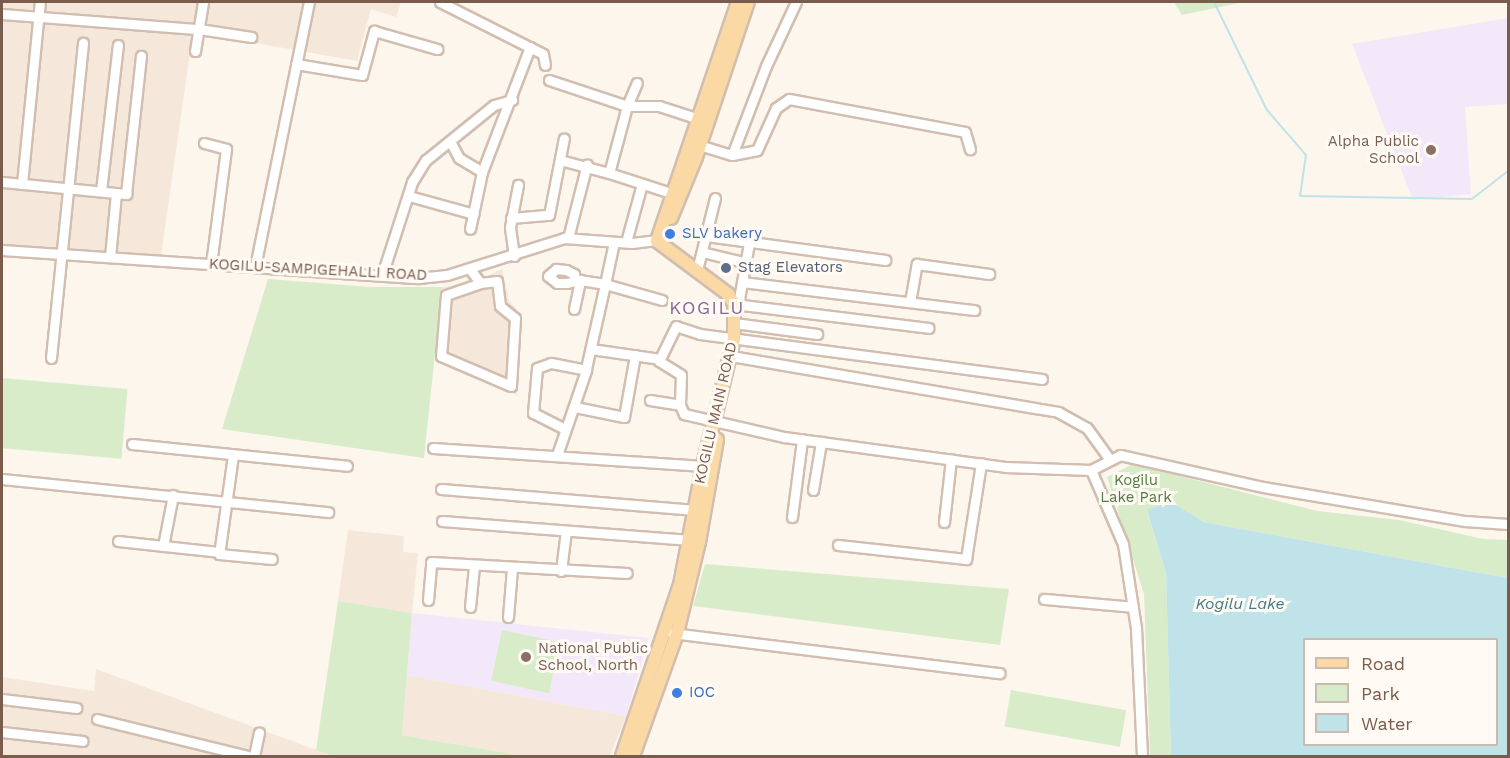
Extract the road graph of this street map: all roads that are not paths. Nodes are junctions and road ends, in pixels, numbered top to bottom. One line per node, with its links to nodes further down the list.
1 (40, 2): 9 (street)
2 (203, 2): 10 (street)
3 (306, 2): 18 (street)
4 (440, 2): 14 (street)
5 (738, 2): 24 (main road)
6 (748, 2): 28 (main road)
7 (796, 2): 30 (street)
8 (2, 14): 9 (street)
9 (39, 17): 10 (street); 37 (street)
10 (199, 29): 11 (street); 16 (street)
11 (251, 38)
12 (83, 43): 40 (street)
13 (118, 45): 41 (street)
14 (531, 47): 19 (street); 22 (street)
15 (437, 49): 18 (street)
16 (195, 51)
17 (141, 56): 42 (street)
18 (296, 64): 64 (street)
19 (545, 65)
20 (549, 80): 23 (street)
21 (637, 83): 23 (street)
22 (513, 100): 27 (street); 34 (street)
23 (627, 106): 24 (street); 35 (street)
24 (697, 118): 33 (main road)
25 (564, 138): 31 (street)
26 (204, 143): 62 (street)
27 (451, 143): 34 (street); 44 (street)
28 (699, 145): 30 (street); 33 (main road)
29 (970, 149): 30 (street)
30 (732, 155)
31 (560, 160): 32 (street); 47 (street)
32 (587, 164): 35 (street); 50 (street)
33 (686, 168): 43 (main road); 51 (main road)
34 (482, 172): 46 (street)
35 (609, 172): 39 (street)
36 (2, 182): 37 (street)
37 (22, 184): 40 (street)
38 (518, 184): 47 (street)
39 (642, 184): 43 (street); 53 (street)
40 (66, 188): 41 (street); 57 (street)
41 (101, 191): 42 (street)
42 (116, 193): 59 (street)
43 (671, 193): 51 (main road)
44 (410, 196): 46 (street); 67 (street)
45 (716, 198): 49 (street)
46 (474, 214): 48 (street)
47 (511, 218): 58 (street)
48 (470, 229)
49 (706, 236): 54 (street); 56 (street)
50 (568, 238): 52 (street, KOGILU-SAMPIGEHALLI ROAD); 58 (street, KOGILU-SAMPIGEHALLI ROAD)
51 (661, 240): 53 (street, KOGILU-SAMPIGEHALLI ROAD); 63 (main road); 73 (main road)
52 (614, 242): 53 (street, KOGILU-SAMPIGEHALLI ROAD); 70 (street)
53 (626, 242)
54 (749, 243): 60 (street); 61 (street)
55 (2, 250): 57 (street, KOGILU-SAMPIGEHALLI ROAD)
56 (702, 252): 61 (street); 63 (street)
57 (62, 255): 59 (street, KOGILU-SAMPIGEHALLI ROAD); 83 (street)
58 (514, 256): 65 (street, KOGILU-SAMPIGEHALLI ROAD)
59 (110, 257): 62 (street, KOGILU-SAMPIGEHALLI ROAD)
60 (885, 260)
61 (747, 263): 68 (street)
62 (211, 264): 64 (street, KOGILU-SAMPIGEHALLI ROAD)
63 (698, 266): 73 (main road)
64 (255, 267): 67 (street, KOGILU-SAMPIGEHALLI ROAD)
65 (470, 269): 67 (street, KOGILU-SAMPIGEHALLI ROAD); 69 (street)
66 (989, 274): 72 (street)
67 (382, 275)
68 (742, 282): 72 (street); 73 (street)
69 (480, 283): 69 (street)
70 (605, 284): 71 (street); 74 (street); 80 (street)
71 (662, 300)
72 (910, 302): 75 (street)
73 (735, 303): 76 (main road, KOGILU MAIN ROAD); 77 (street)
74 (574, 309)
75 (974, 310)
76 (736, 323): 78 (street); 79 (main road, KOGILU MAIN ROAD)
77 (929, 328)
78 (817, 334)
79 (736, 339): 82 (main road, KOGILU MAIN ROAD); 84 (street); 86 (street)
80 (591, 349): 81 (street); 85 (street)
81 (635, 355): 84 (street); 89 (street)
82 (733, 356): 90 (main road, KOGILU MAIN ROAD); 99 (street)
83 (51, 358)
84 (660, 359): 88 (street)
85 (586, 370): 89 (street); 91 (street)
86 (1042, 379)
87 (650, 400): 88 (street)
88 (680, 405): 90 (street)
89 (575, 407): 91 (street)
90 (717, 421): 92 (street); 102 (main road, KOGILU MAIN ROAD); 131 (main road, KOGILU MAIN ROAD)
91 (565, 429): 97 (street)
92 (802, 440): 93 (street); 111 (street)
93 (821, 442): 98 (street); 106 (street)
94 (132, 444): 96 (street)
95 (433, 448): 97 (street)
96 (233, 454): 101 (street); 108 (street)
97 (557, 455): 102 (street)
98 (951, 459): 100 (street); 113 (street)
99 (1110, 460): 103 (street); 114 (street)
100 (981, 463): 103 (street); 118 (street)
101 (347, 466)
102 (703, 466): 109 (main road, KOGILU MAIN ROAD)
103 (1091, 470): 129 (street)
104 (2, 479): 107 (street)
105 (441, 489): 109 (street)
106 (813, 490)
107 (173, 495): 108 (street); 119 (street)
108 (228, 500): 110 (street); 120 (street)
109 (695, 510): 116 (main road, KOGILU MAIN ROAD)
110 (328, 512)
111 (792, 517)
112 (442, 521): 115 (street)
113 (944, 522)
114 (1509, 524)
115 (566, 533): 116 (street); 124 (street)
116 (690, 540): 131 (main road, KOGILU MAIN ROAD)
117 (118, 541): 119 (street)
118 (838, 545)
119 (164, 546): 120 (street)
120 (220, 552): 121 (street)
121 (272, 559)
122 (474, 566): 123 (street); 127 (street); 128 (street)
123 (512, 568): 124 (street); 130 (street)
124 (561, 571): 125 (street)
125 (627, 573)
126 (1044, 598): 129 (street)
127 (428, 600)
128 (470, 607)
129 (1133, 607): 143 (street)
130 (508, 617)
131 (670, 633): 132 (street); 141 (main road, KOGILU MAIN ROAD); 142 (main road, KOGILU MAIN ROAD)
132 (1000, 673)
133 (2, 699): 134 (street)
134 (76, 708)
135 (97, 719): 139 (street)
136 (2, 732): 138 (street)
137 (259, 733): 140 (street)
138 (83, 741)
139 (248, 756)
140 (254, 756)
141 (622, 756)
142 (633, 756)
143 (1142, 756)

